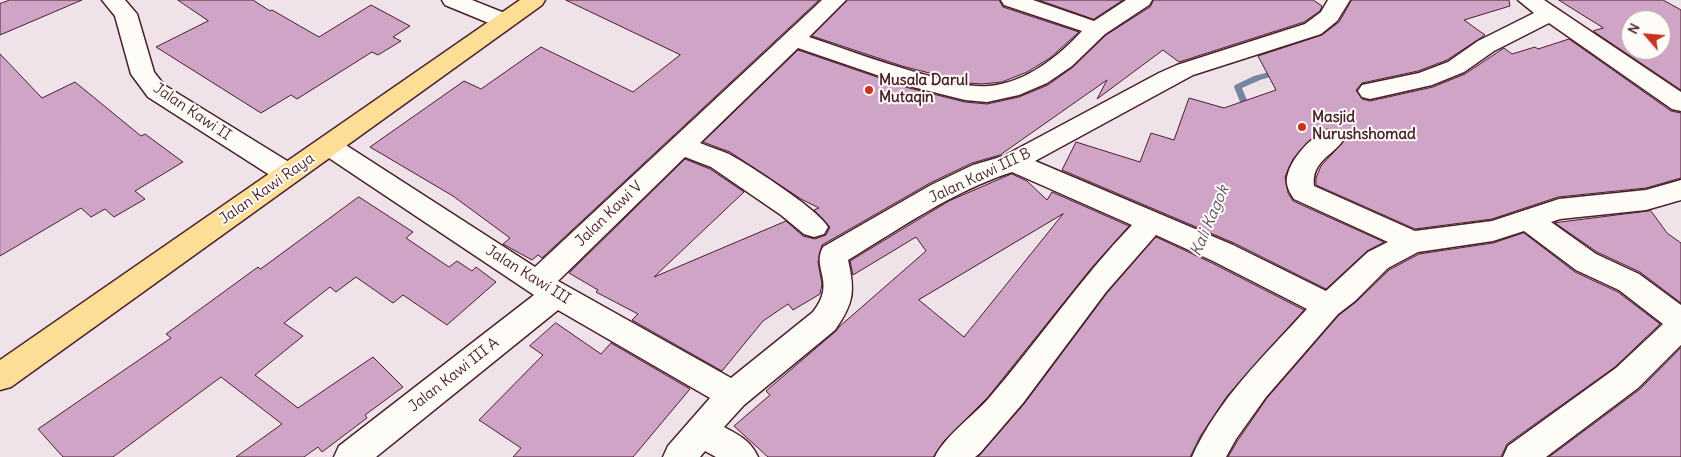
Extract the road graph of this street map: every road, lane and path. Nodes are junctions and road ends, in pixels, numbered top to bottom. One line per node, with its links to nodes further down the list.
1 (113, 0): 19 (street, Jalan Kawi II)
2 (453, 0): 10 (street)
3 (534, 0): 10 (main road, Jalan Kawi Raya)
4 (835, 0): 12 (street, Jalan Kawi V)
5 (1012, 0): 11 (street)
6 (1141, 0): 11 (street)
7 (1339, 0): 18 (street, Jalan Kawi III B)
8 (1530, 0): 9 (street)
9 (1550, 14): 13 (street); 14 (street)
10 (504, 21): 17 (main road, Jalan Kawi Raya)
11 (1097, 29): 12 (street)
12 (793, 39): 16 (street, Jalan Kawi V)
13 (1370, 91)
14 (1681, 103)
15 (1331, 139): 24 (street)
16 (680, 145): 23 (street); 25 (street, Jalan Kawi V)
17 (329, 146): 19 (main road, Jalan Kawi Raya); 25 (street, Jalan Kawi III)
18 (1012, 162): 22 (street); 30 (street, Jalan Kawi III B)
19 (288, 174): 29 (main road, Jalan Kawi Raya)
20 (1681, 190): 21 (street)
21 (1528, 220): 24 (street); 27 (street)
22 (1152, 222): 26 (street); 35 (street)
23 (814, 227)
24 (1413, 242): 26 (street)
25 (547, 288): 30 (street, Jalan Kawi III); 32 (street, Jalan Kawi III A)
26 (1328, 306): 36 (street)
27 (1681, 321)
28 (1681, 326): 37 (street)
29 (0, 377)
30 (733, 396): 31 (street, Jalan Kawi III B)
31 (700, 431): 33 (street, Jalan Kawi III B); 34 (street)
32 (351, 457)
33 (680, 457)
34 (741, 457)
35 (952, 457)
36 (1208, 457)
37 (1520, 457)

